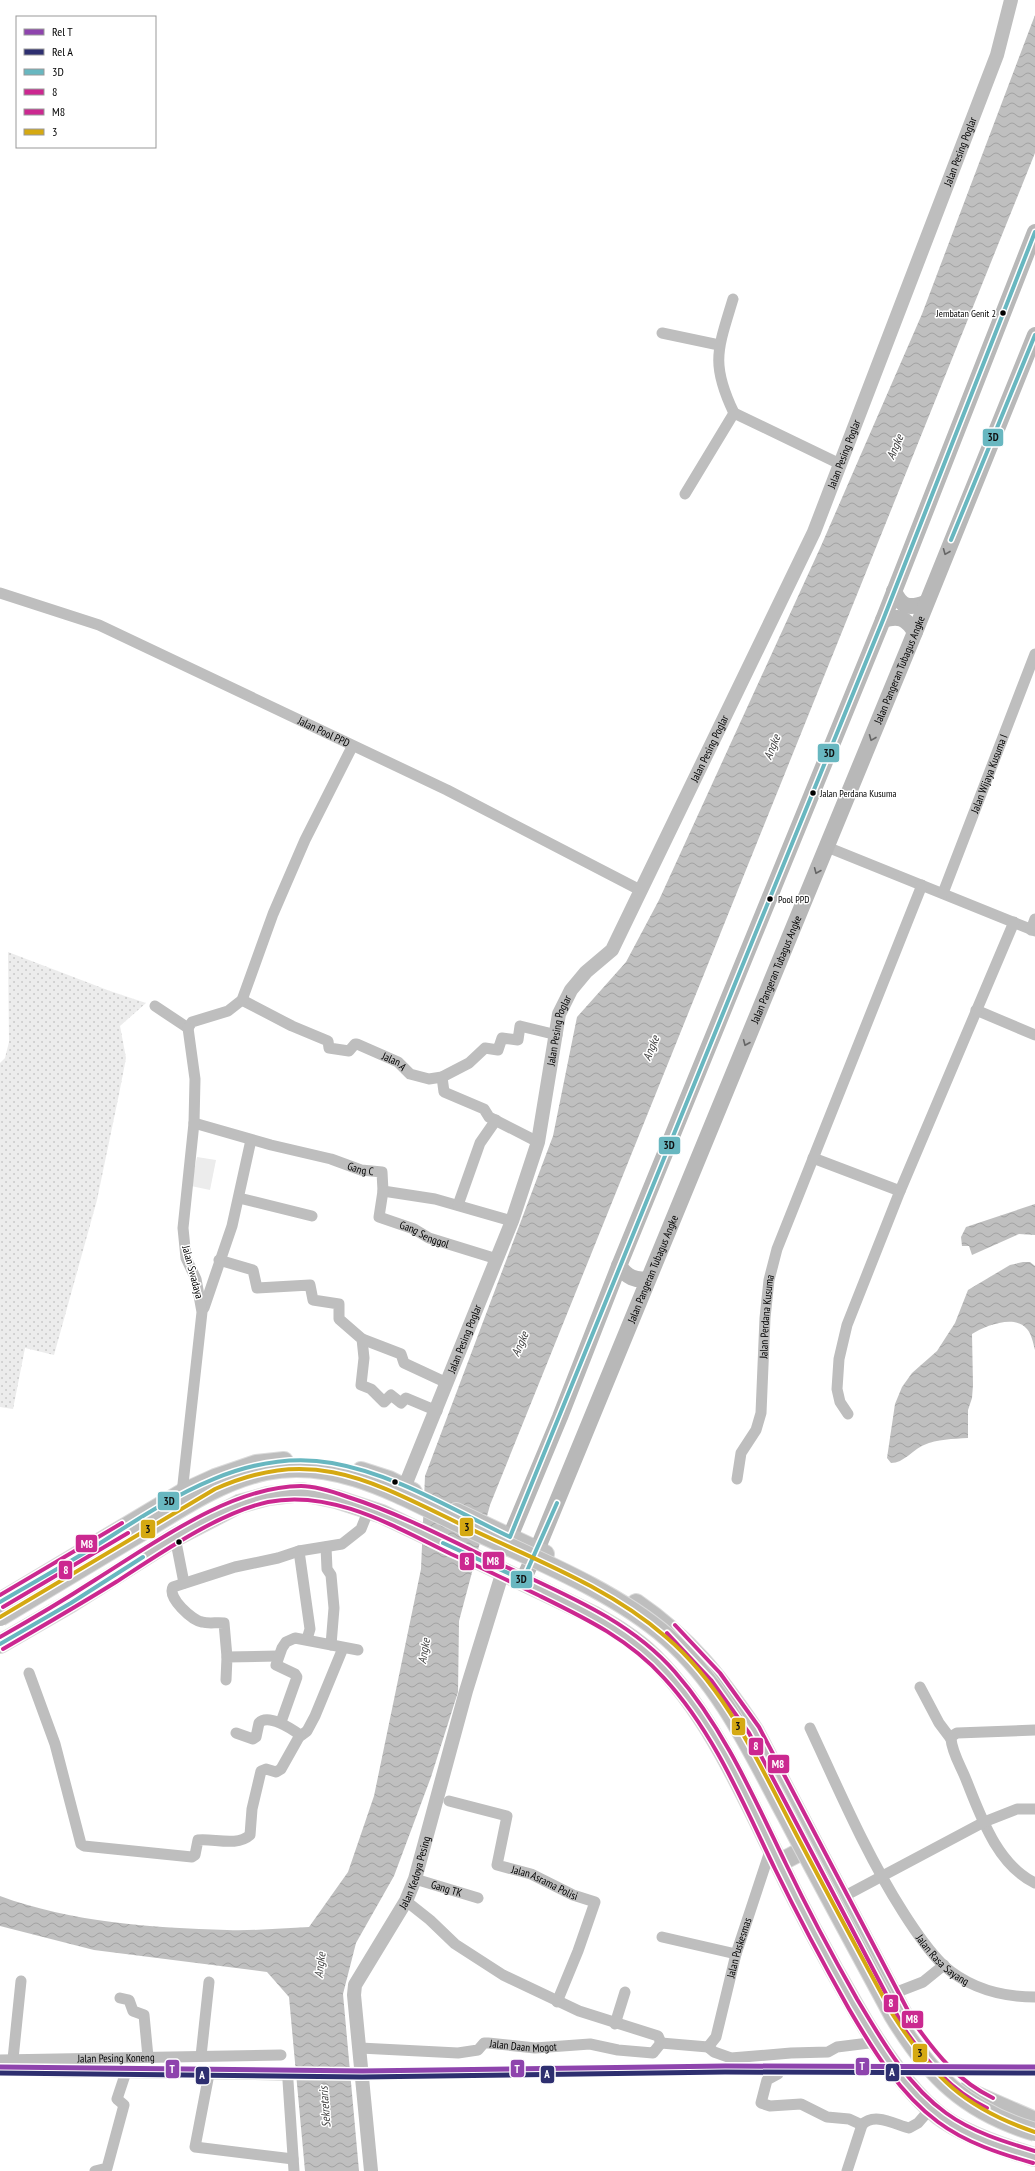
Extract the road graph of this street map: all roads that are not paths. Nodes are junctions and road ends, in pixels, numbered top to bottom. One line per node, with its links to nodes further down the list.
1 (1011, 0): 8 (street, Jalan Pesing Poglar)
2 (1035, 232): 10 (main road)
3 (733, 300): 6 (street)
4 (662, 332): 6 (street)
5 (1035, 334): 12 (main road, Jalan Pangeran Tubagus Angke, one-way to 12)
6 (719, 345): 7 (street)
7 (734, 413): 8 (street); 9 (street)
8 (840, 464): 19 (street, Jalan Pesing Poglar)
9 (685, 494)
10 (894, 591): 12 (main road); 13 (main road)
11 (0, 593): 16 (street, Jalan Pool PPD)
12 (925, 603): 14 (main road, Jalan Pangeran Tubagus Angke)
13 (883, 620): 14 (main road); 44 (main road)
14 (915, 632): 17 (main road, Jalan Pangeran Tubagus Angke, one-way to 17)
15 (1035, 654): 20 (street, Jalan Wijaya Kusuma I)
16 (352, 747): 19 (street, Jalan Pool PPD); 24 (street)
17 (827, 847): 18 (street); 45 (main road, Jalan Pangeran Tubagus Angke, one-way to 45)
18 (922, 885): 20 (street); 35 (street, Jalan Perdana Kusuma)
19 (640, 890): 28 (street, Jalan Pesing Poglar)
20 (943, 893): 22 (street)
21 (1035, 919): 23 (street)
22 (1014, 922): 23 (street); 26 (street)
23 (1033, 931)
24 (242, 1000): 27 (street); 30 (street, Jalan A)
25 (155, 1006): 27 (street)
26 (976, 1010): 29 (street); 37 (street)
27 (188, 1028): 32 (street, Jalan Swadaya)
28 (556, 1035): 30 (street, Jalan A); 34 (street, Jalan Pesing Poglar)
29 (1035, 1035)
30 (442, 1076): 31 (street)
31 (496, 1120): 34 (street); 39 (street)
32 (194, 1123): 33 (street, Gang C); 46 (street, Jalan Swadaya)
33 (251, 1140): 36 (street, Gang C); 38 (street)
34 (538, 1142): 41 (street, Jalan Pesing Poglar)
35 (813, 1158): 37 (street); 51 (street, Jalan Perdana Kusuma)
36 (383, 1190): 39 (street, Gang C); 42 (street, Gang Senggol)
37 (900, 1191): 50 (street)
38 (239, 1198): 40 (street); 43 (street)
39 (458, 1205): 41 (street, Gang C)
40 (312, 1216)
41 (512, 1221): 42 (street, Jalan Pesing Poglar)
42 (497, 1259): 48 (street, Jalan Pesing Poglar)
43 (219, 1260): 46 (street); 47 (street)
44 (619, 1266): 45 (main road); 56 (main road)
45 (648, 1279): 58 (main road, Jalan Pangeran Tubagus Angke)
46 (202, 1312): 53 (street, Jalan Swadaya)
47 (362, 1339): 48 (street); 49 (street)
48 (447, 1383): 49 (street, Jalan Pesing Poglar)
49 (437, 1411): 52 (street, Jalan Pesing Poglar)
50 (848, 1414)
51 (737, 1478)
52 (408, 1489): 53 (highway); 56 (highway)
53 (182, 1493): 63 (highway)
54 (369, 1509): 55 (highway); 57 (street); 60 (highway)
55 (175, 1537): 62 (street); 67 (highway)
56 (510, 1537): 58 (highway)
57 (326, 1548): 59 (street); 68 (street)
58 (537, 1550): 61 (main road, Jalan Pangeran Tubagus Angke); 85 (highway)
59 (299, 1551): 62 (street); 66 (street)
60 (495, 1567): 61 (highway); 88 (street, Jalan Kedoya Pesing)
61 (523, 1580): 86 (highway)
62 (184, 1583): 72 (street)
63 (0, 1602)
64 (0, 1617): 120 (highway, bridge)
65 (0, 1626): 121 (highway)
66 (307, 1639): 68 (street); 71 (street)
67 (0, 1644)
68 (331, 1645): 69 (street)
69 (343, 1648): 70 (street); 80 (street)
70 (358, 1650)
71 (278, 1656): 72 (street); 76 (street)
72 (227, 1657): 74 (street)
73 (29, 1673): 80 (street)
74 (226, 1680)
75 (920, 1687): 81 (street)
76 (281, 1722): 79 (street); 80 (street)
77 (810, 1728): 87 (street, Jalan Rasa Sayang)
78 (1035, 1730): 81 (street)
79 (236, 1733)
80 (300, 1735)
81 (951, 1739): 84 (street)
82 (449, 1801): 102 (street, Jalan Asrama Polisi)
83 (1035, 1809): 84 (street)
84 (984, 1822): 87 (street); 89 (street)
85 (813, 1845): 86 (highway); 91 (highway)
86 (775, 1855): 94 (street, Jalan Puskesmas); 104 (highway)
87 (881, 1878): 91 (street); 95 (street, Jalan Rasa Sayang)
88 (415, 1879): 90 (street, Gang TK); 92 (street, Jalan Kedoya Pesing)
89 (1035, 1883)
90 (478, 1898)
91 (841, 1898): 99 (highway)
92 (406, 1901): 102 (street); 107 (street, Jalan Kedoya Pesing)
93 (662, 1937): 94 (street)
94 (736, 1954): 106 (street, Jalan Puskesmas)
95 (944, 1965): 99 (street); 100 (street, Jalan Rasa Sayang)
96 (21, 1981): 112 (street)
97 (209, 1982): 109 (street)
98 (625, 1992): 103 (street)
99 (892, 1994): 118 (highway)
100 (1035, 1997)
101 (120, 1998): 110 (street)
102 (556, 2002): 103 (street)
103 (616, 2024): 105 (street)
104 (877, 2042): 106 (street); 117 (highway)
105 (661, 2043): 106 (street); 107 (street, Jalan Daan Mogot)
106 (708, 2047)
107 (360, 2048): 125 (street, Jalan Kedoya Pesing)
108 (281, 2055): 109 (street, Jalan Pesing Koneng)
109 (201, 2056): 110 (street, Jalan Pesing Koneng)
110 (148, 2057): 112 (street, Jalan Pesing Koneng)
111 (0, 2060): 112 (street, Jalan Pesing Koneng)
112 (13, 2060)
113 (0, 2071): 114 (street)
114 (126, 2072): 115 (street); 123 (street)
115 (210, 2074): 122 (street); 122 (street)
116 (778, 2074): 119 (street)
117 (931, 2108): 119 (street); 121 (highway)
118 (1035, 2122)
119 (862, 2126): 126 (street)
120 (1035, 2132)
121 (1034, 2152)
122 (293, 2159): 124 (street)
123 (95, 2171)
124 (294, 2171)
125 (371, 2171)
126 (847, 2171)

